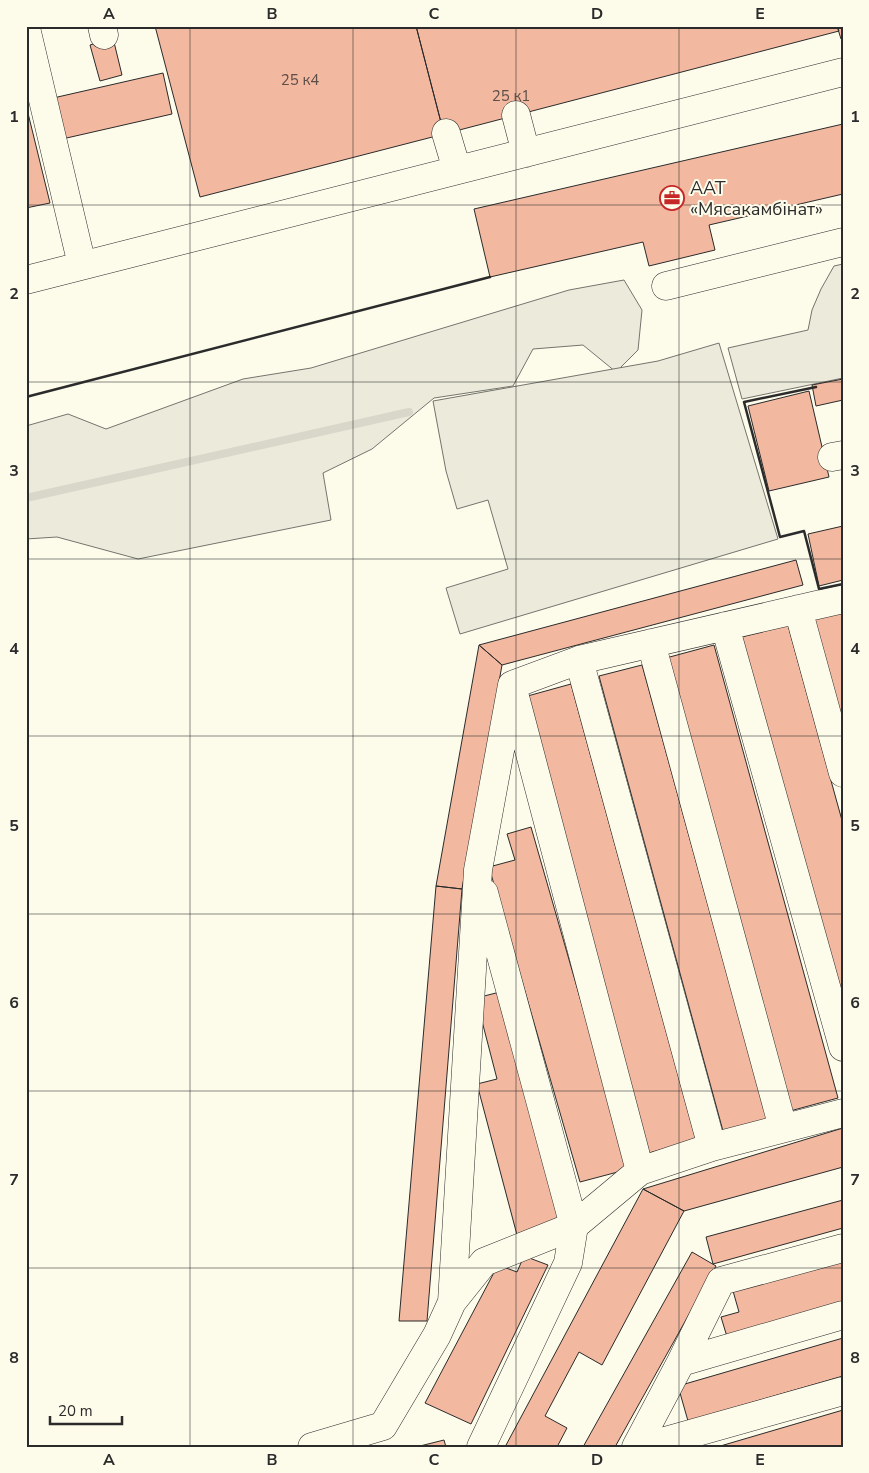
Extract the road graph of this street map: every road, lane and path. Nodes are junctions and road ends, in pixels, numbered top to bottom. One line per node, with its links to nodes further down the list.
1 (26, 28): 8 (lane)
2 (843, 72): 5 (lane)
3 (516, 115): 5 (lane)
4 (446, 133): 6 (lane)
5 (526, 153): 6 (lane)
6 (457, 170): 8 (lane)
7 (843, 242): 10 (lane)
8 (82, 266): 9 (lane)
9 (26, 280)
10 (666, 286)
11 (843, 599): 12 (lane)
12 (798, 609): 13 (lane); 17 (lane)
13 (725, 626): 14 (lane); 19 (lane)
14 (651, 643): 15 (lane); 21 (lane)
15 (579, 660): 16 (lane); 22 (lane)
16 (512, 685): 18 (lane); 23 (lane)
17 (843, 774)
18 (478, 870): 24 (lane); 26 (lane)
19 (843, 1047)
20 (843, 1113): 21 (lane)
21 (783, 1128): 22 (lane)
22 (712, 1147): 23 (lane)
23 (640, 1171): 24 (lane)
24 (574, 1226): 26 (lane); 31 (lane)
25 (843, 1248): 28 (lane)
26 (452, 1302): 30 (lane)
27 (843, 1315): 28 (lane)
28 (681, 1362): 32 (lane)
29 (843, 1391): 33 (lane)
30 (312, 1447)
31 (481, 1447)
32 (636, 1447)
33 (644, 1447)

